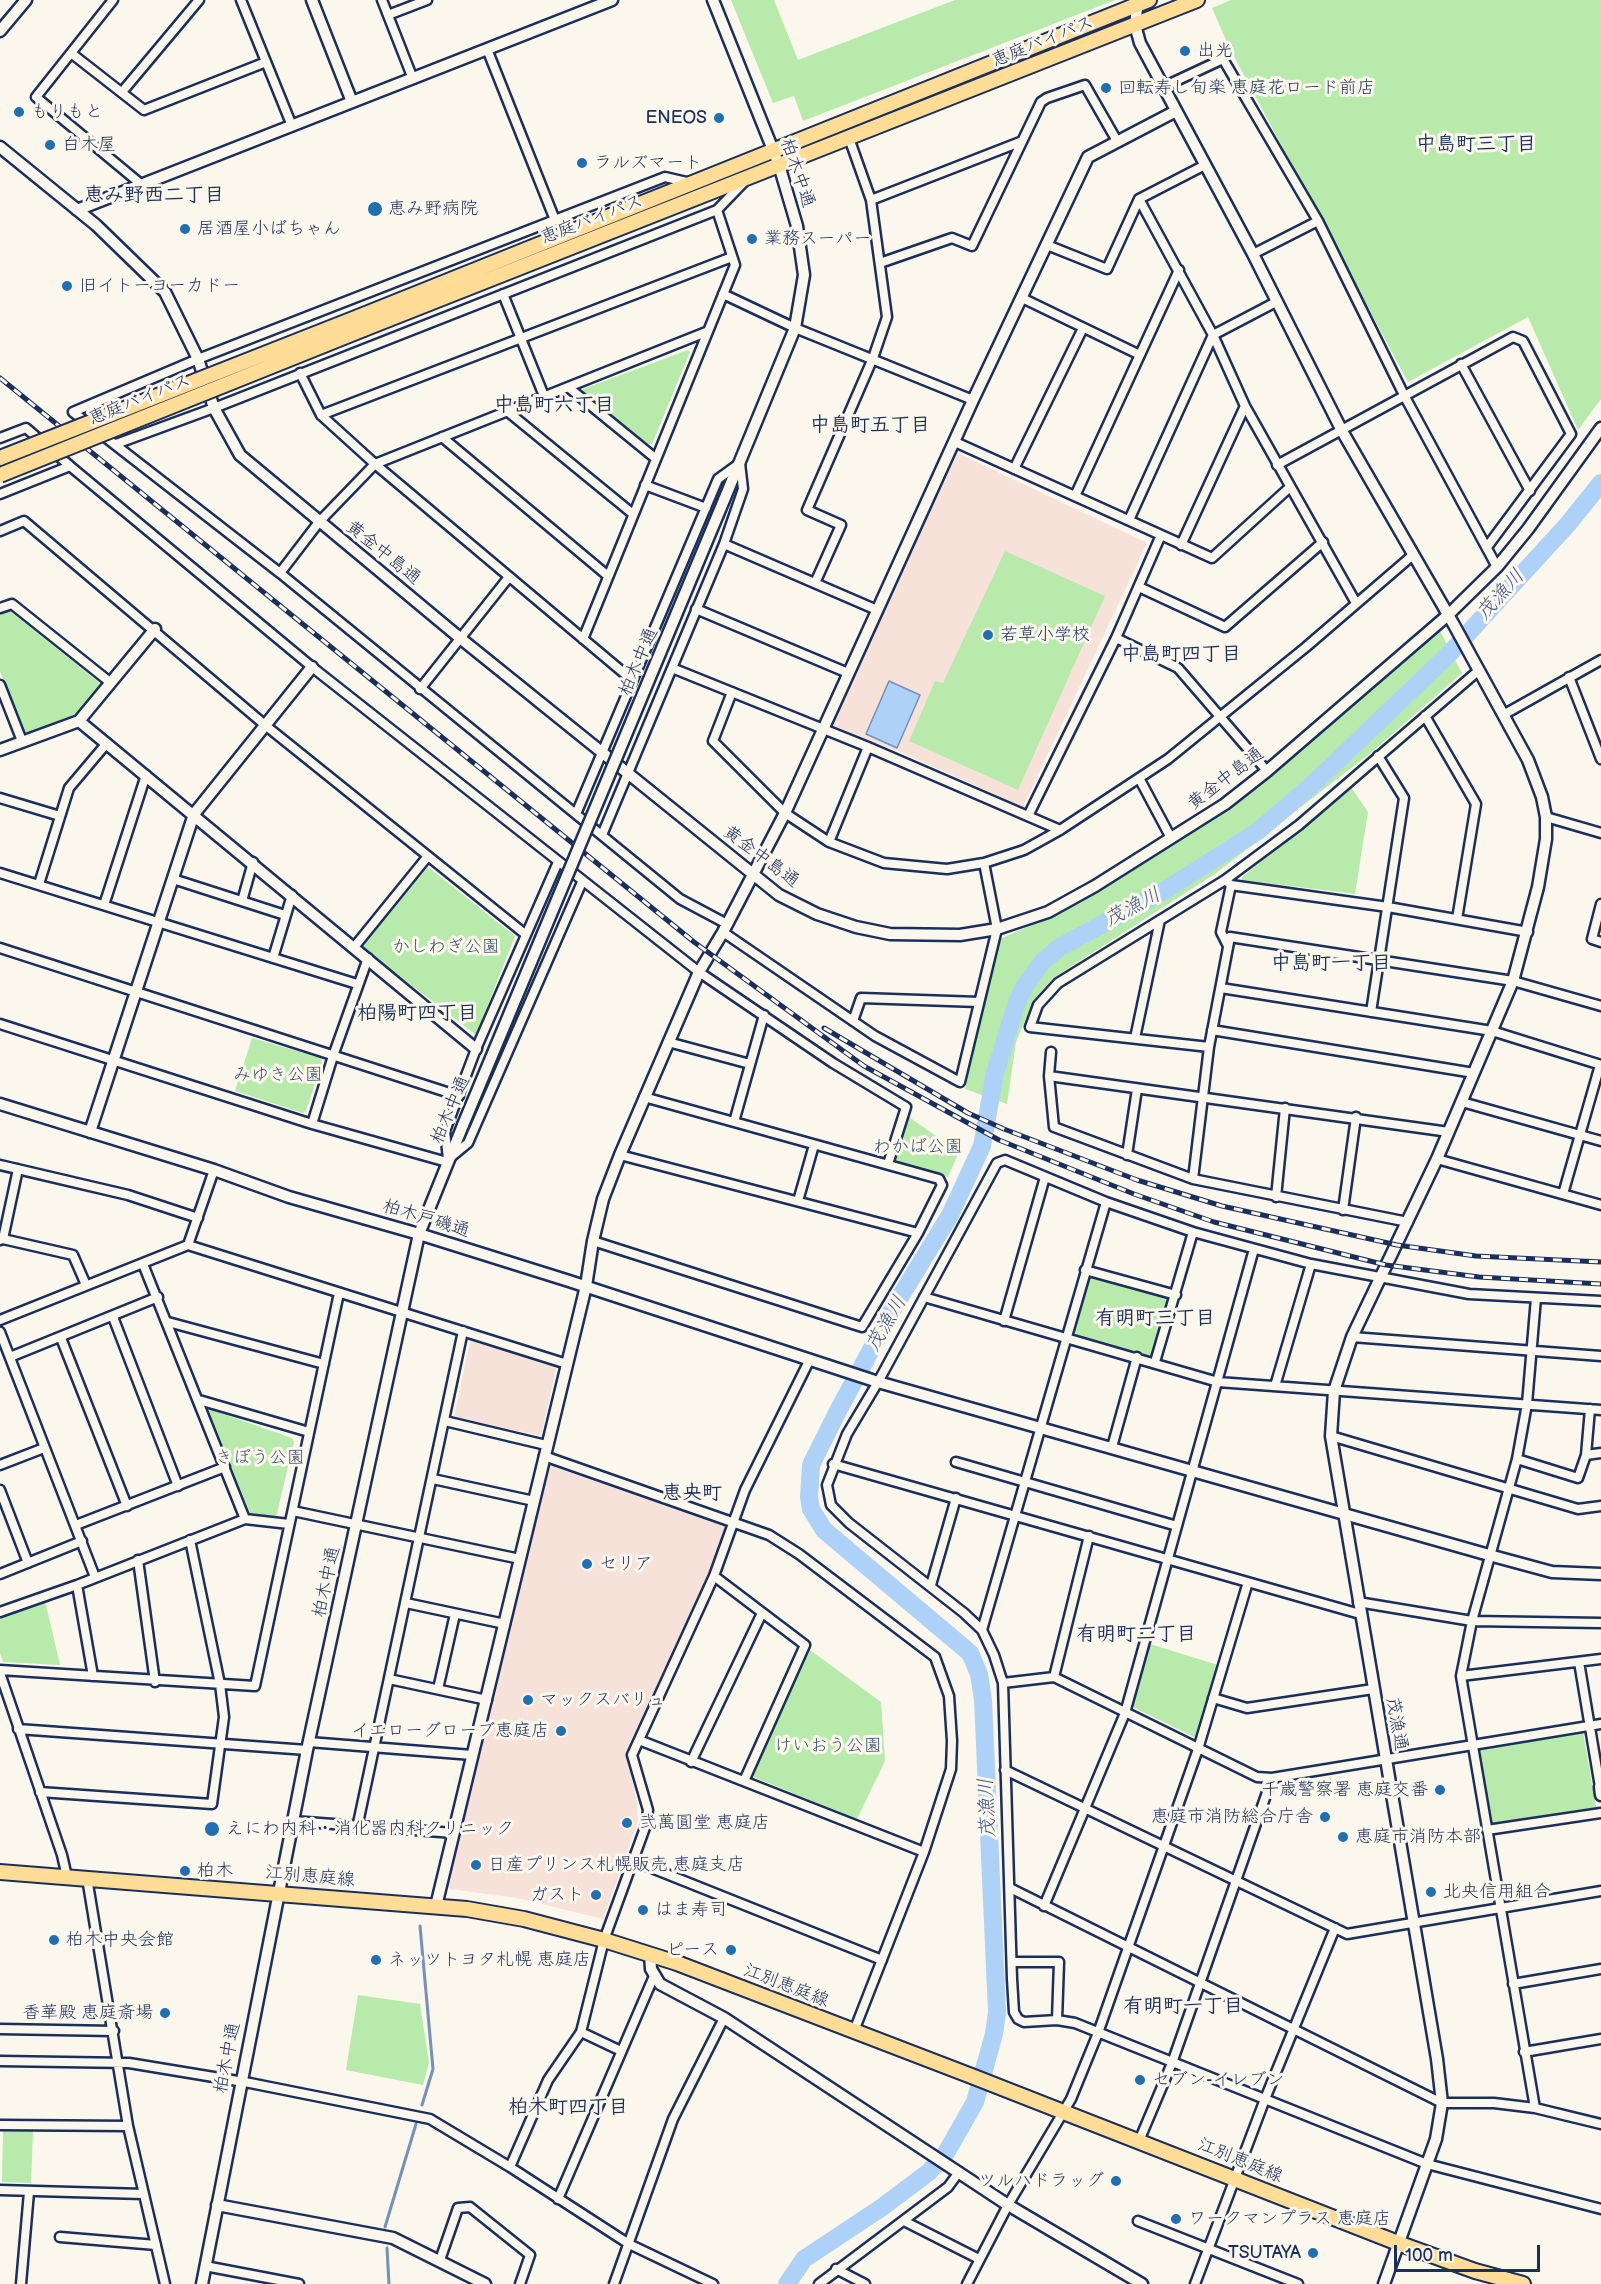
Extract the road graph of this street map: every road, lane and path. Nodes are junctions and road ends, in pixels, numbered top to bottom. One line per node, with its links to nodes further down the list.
1 (26, 0): 14 (street)
2 (113, 0): 16 (street)
3 (199, 0): 20 (street)
4 (241, 0): 17 (street)
5 (312, 0): 21 (street)
6 (382, 0): 12 (street)
7 (427, 0): 12 (street)
8 (612, 0): 15 (street)
9 (713, 0): 28 (street, 柏木中通)
10 (1197, 0): 13 (main road, 恵庭バイパス)
11 (1141, 2): 13 (street); 28 (main road, 恵庭バイパス)
12 (388, 15): 18 (street)
13 (1135, 25): 19 (street, 茂漁通); 24 (main road, 恵庭バイパス)
14 (0, 31)
15 (487, 49): 18 (street); 37 (street)
16 (71, 53): 20 (street); 32 (street)
17 (267, 62): 20 (street); 23 (street)
18 (413, 79): 21 (street)
19 (1163, 87): 22 (street, 茂漁通); 38 (street)
20 (122, 93)
21 (352, 102): 23 (street)
22 (1176, 111): 25 (street); 29 (street, 茂漁通)
23 (292, 126): 32 (street)
24 (849, 138): 28 (main road, 恵庭バイパス); 34 (street)
25 (1117, 141): 26 (street); 39 (street)
26 (1020, 142): 34 (street); 42 (street)
27 (0, 147): 35 (street, 黄金中島通)
28 (776, 159): 30 (main road, 恵庭バイパス); 31 (main road, 恵庭バイパス); 49 (street, 柏木中通)
29 (1204, 165): 33 (street); 40 (street, 茂漁通)
30 (748, 178): 36 (street); 48 (main road, 恵庭バイパス)
31 (695, 184): 37 (street); 48 (main road, 恵庭バイパス)
32 (142, 185): 35 (street)
33 (1139, 199): 39 (street); 43 (street)
34 (871, 200): 42 (street)
35 (77, 210): 56 (street, 黄金中島通)
36 (717, 210): 41 (street); 44 (street)
37 (555, 220): 56 (street)
38 (1317, 221): 40 (street); 61 (street)
39 (1047, 245): 46 (street)
40 (1253, 255): 47 (street, 茂漁通)
41 (732, 256): 45 (street); 53 (street)
42 (880, 263): 55 (street)
43 (1179, 270): 52 (street); 54 (street)
44 (502, 294): 53 (street); 58 (street)
45 (723, 294): 49 (street); 51 (street)
46 (1022, 298): 50 (street); 62 (street)
47 (1276, 302): 52 (street); 68 (street, 茂漁通)
48 (361, 323): 73 (main road, 恵庭バイパス, bridge); 80 (main road, 恵庭バイパス, bridge)
49 (795, 328): 55 (street); 75 (street, 柏木中通)
50 (1083, 328): 54 (street); 79 (street)
51 (706, 332): 59 (street); 74 (street)
52 (1213, 335): 63 (street); 88 (street)
53 (521, 338): 60 (street); 66 (street)
54 (1140, 355): 85 (street)
55 (873, 358): 62 (street); 101 (street)
56 (198, 359): 64 (street, 黄金中島通); 72 (street)
57 (1461, 364): 61 (street); 83 (street); 83 (street)
58 (300, 373): 64 (street); 66 (street)
59 (568, 387): 60 (street); 74 (street)
60 (544, 396): 65 (street)
61 (1405, 397): 68 (street); 95 (street)
62 (973, 400): 71 (street)
63 (1245, 406): 77 (street); 94 (street)
64 (214, 408): 72 (street); 89 (street, 黄金中島通)
65 (507, 411): 69 (street); 87 (street)
66 (321, 415): 76 (street)
67 (1601, 428): 97 (street, 黄金中島通)
68 (1342, 430): 77 (street); 96 (street, 茂漁通)
69 (442, 437): 76 (street); 99 (street)
70 (0, 438): 78 (street)
71 (955, 442): 79 (street); 106 (street)
72 (117, 444): 98 (street)
73 (0, 458)
74 (656, 458): 81 (street)
75 (740, 463): 86 (street); 93 (street); 224 (street, 柏木中通, bridge)
76 (375, 464): 89 (street); 100 (street)
77 (1277, 465): 82 (street)
78 (70, 466): 84 (street); 113 (street)
79 (1014, 469): 85 (street)
80 (0, 475)
81 (645, 485): 86 (street); 87 (street)
82 (1290, 487): 92 (street); 94 (street)
83 (1530, 491): 95 (street)
84 (0, 494)
85 (1075, 496): 88 (street)
86 (706, 508): 118 (street)
87 (633, 514): 99 (street)
88 (1129, 520): 91 (street)
89 (319, 522): 98 (street); 109 (street, 黄金中島通)
90 (0, 531): 108 (street)
91 (1161, 535): 94 (street); 102 (street)
92 (1323, 542): 102 (street); 103 (street)
93 (724, 544): 101 (street); 105 (street)
94 (1181, 544)
95 (1486, 547): 97 (street)
96 (1413, 555): 103 (street); 107 (street, 茂漁通)
97 (1497, 567): 107 (street, 黄金中島通)
98 (280, 573): 121 (street)
99 (608, 576): 110 (street)
100 (509, 577): 109 (street); 110 (street)
101 (815, 583): 106 (street)
102 (1139, 587): 111 (street)
103 (1356, 603): 124 (street)
104 (0, 608): 119 (street)
105 (696, 609): 114 (street); 116 (street)
106 (877, 610): 116 (street)
107 (1451, 620): 115 (street, 茂漁通); 136 (street, 黄金中島通)
108 (155, 629): 119 (street); 127 (street)
109 (460, 638): 121 (street); 133 (street, 黄金中島通)
110 (583, 639): 118 (street)
111 (1116, 639): 124 (street); 145 (street)
112 (1601, 660): 117 (street)
113 (312, 667): 127 (street); 154 (street)
114 (672, 668): 122 (street); 137 (street)
115 (1478, 671): 123 (street, 茂漁通); 125 (street)
116 (848, 673): 128 (street)
117 (1569, 677): 123 (street); 135 (street)
118 (631, 679): 133 (street)
119 (111, 683): 126 (street)
120 (0, 685): 129 (street)
121 (420, 688): 143 (street)
122 (732, 692): 128 (street); 141 (street)
123 (1503, 715): 146 (street, 茂漁通)
124 (1223, 716): 136 (street); 139 (street)
125 (1425, 716): 134 (street); 168 (street)
126 (79, 721): 129 (street); 130 (street)
127 (265, 725): 142 (street); 152 (street)
128 (822, 729): 131 (street); 141 (street)
129 (22, 741): 132 (street)
130 (107, 743): 138 (street); 144 (street)
131 (868, 747): 145 (street); 151 (street)
132 (0, 750)
133 (602, 753): 137 (street, 黄金中島通); 143 (street)
134 (1377, 756): 160 (street); 166 (street)
135 (1601, 759)
136 (1267, 771): 150 (street, 黄金中島通)
137 (628, 774): 149 (street); 157 (street, 黄金中島通)
138 (146, 775): 142 (street); 165 (street)
139 (1139, 778): 147 (street); 150 (street)
140 (0, 798): 144 (street)
141 (784, 813): 151 (street); 157 (street)
142 (195, 814): 153 (street); 158 (street)
143 (576, 814): 149 (street)
144 (60, 816): 161 (street)
145 (1028, 816): 147 (street)
146 (1546, 817): 148 (street); 173 (street, 茂漁通)
147 (1060, 830): 155 (street)
148 (1601, 833)
149 (602, 835): 171 (street)
150 (1171, 838): 172 (street, 黄金中島通)
151 (829, 842): 155 (street)
152 (428, 856): 174 (street); 176 (street)
153 (253, 862): 162 (street); 163 (street)
154 (558, 862): 159 (street); 174 (street)
155 (984, 863): 172 (street)
156 (0, 873): 161 (street)
157 (753, 873): 171 (street); 172 (street, 黄金中島通)
158 (173, 879): 163 (street); 170 (street)
159 (582, 882): 182 (street); 224 (street)
160 (1228, 882): 166 (street); 169 (street); 177 (street)
161 (39, 884): 165 (street)
162 (292, 895): 167 (street); 176 (street)
163 (242, 902): 167 (street)
164 (1601, 904): 175 (street)
165 (104, 905): 170 (street)
166 (1388, 907): 168 (street); 181 (street)
167 (285, 915): 179 (street)
168 (1457, 919): 173 (street)
169 (1160, 920): 195 (street); 195 (street)
170 (159, 923): 179 (street); 186 (street)
171 (725, 928): 182 (street); 191 (street)
172 (998, 929): 187 (street)
173 (1528, 932): 183 (street, 茂漁通)
174 (525, 934): 198 (street)
175 (1601, 942)
176 (355, 946): 180 (street)
177 (1228, 946): 181 (street); 185 (street)
178 (0, 948): 186 (street)
179 (273, 958): 184 (street)
180 (368, 958): 184 (street); 198 (street)
181 (1379, 959): 183 (street); 189 (street)
182 (699, 972): 190 (street); 196 (street)
183 (1513, 981): 188 (street); 194 (street, 茂漁通)
184 (357, 984): 200 (street)
185 (1221, 988): 189 (street); 193 (street)
186 (134, 993): 200 (street); 201 (street)
187 (979, 1002): 191 (street); 191 (street)
188 (1601, 1006)
189 (1371, 1012): 194 (street)
190 (764, 1015): 202 (street); 225 (street)
191 (853, 1021)
192 (0, 1024): 201 (street)
193 (1212, 1030): 197 (street); 204 (street)
194 (1492, 1031): 203 (street); 204 (street, 茂漁通)
195 (1135, 1038): 197 (street)
196 (668, 1042): 202 (street); 208 (street)
197 (1209, 1047): 209 (street)
198 (476, 1049): 207 (street)
199 (1051, 1052): 205 (street)
200 (333, 1056): 207 (street); 215 (street)
201 (112, 1062): 215 (street); 216 (street)
202 (750, 1064): 214 (street)
203 (1600, 1065): 218 (street)
204 (1474, 1073): 210 (street, 茂漁通)
205 (1049, 1076): 206 (street); 222 (street)
206 (1137, 1089): 209 (street); 222 (street)
207 (459, 1096): 224 (street)
208 (644, 1097): 214 (street); 221 (street)
209 (1203, 1098): 212 (street); 230 (street)
210 (1462, 1102): 217 (street, 茂漁通); 218 (street)
211 (0, 1104): 216 (street, 柏木戸磯通)
212 (1285, 1108): 213 (street); 232 (street)
213 (1356, 1117): 217 (street); 236 (street)
214 (734, 1122): 220 (street)
215 (312, 1124): 224 (street)
216 (90, 1131): 228 (street, 柏木戸磯通)
217 (1449, 1132): 223 (street, 茂漁通)
218 (1580, 1135): 219 (street); 231 (street)
219 (1601, 1141)
220 (814, 1144): 225 (street); 233 (street)
221 (620, 1155): 233 (street); 243 (street)
222 (1127, 1155): 230 (street)
223 (1437, 1159): 231 (street); 238 (street, 茂漁通)
224 (448, 1161): 241 (street, 柏木中通)
225 (888, 1164): 240 (street)
226 (0, 1166): 227 (street)
227 (18, 1169): 237 (street); 242 (street)
228 (214, 1170): 237 (street); 241 (street, 柏木戸磯通)
229 (1045, 1177): 234 (street); 255 (street); 261 (street)
230 (1193, 1179): 232 (street)
231 (1563, 1194): 235 (street)
232 (1276, 1197): 236 (street)
233 (798, 1202): 240 (street)
234 (1106, 1202): 239 (street); 248 (street)
235 (1601, 1205)
236 (1343, 1210): 238 (street)
237 (198, 1218): 244 (street)
238 (1408, 1222): 249 (street, 茂漁通)
239 (1193, 1232): 245 (street); 253 (street)
240 (918, 1233): 243 (street)
241 (419, 1234): 251 (street, 柏木戸磯通); 258 (street, 柏木中通)
242 (2, 1239): 250 (street)
243 (593, 1241): 251 (street)
244 (188, 1245): 246 (street); 252 (street)
245 (1254, 1249): 247 (street); 277 (street)
246 (143, 1264): 250 (street); 254 (street)
247 (1311, 1264): 249 (street); 278 (street)
248 (1085, 1270): 253 (street); 265 (street)
249 (1380, 1276): 256 (street); 266 (street, 茂漁通)
250 (86, 1286): 260 (street)
251 (586, 1286): 272 (street, 柏木戸磯通); 275 (street)
252 (339, 1293): 258 (street); 274 (street)
253 (1176, 1295): 273 (street)
254 (158, 1297): 259 (street); 262 (street)
255 (924, 1297): 261 (street); 276 (street)
256 (1536, 1298): 257 (street); 268 (street)
257 (1601, 1301)
258 (403, 1311): 263 (street); 317 (street, 柏木中通)
259 (113, 1317): 267 (street); 301 (street)
260 (0, 1320)
261 (1004, 1321): 265 (street)
262 (168, 1322): 274 (street); 280 (street)
263 (463, 1331): 275 (street); 284 (street)
264 (0, 1332): 270 (street)
265 (1066, 1337): 271 (street); 285 (street)
266 (1352, 1337): 268 (street); 279 (street, 茂漁通)
267 (60, 1338): 270 (street); 306 (street)
268 (1531, 1351): 269 (street); 281 (street)
269 (1601, 1356)
270 (10, 1357): 289 (street)
271 (1137, 1357): 273 (street); 288 (street)
272 (810, 1359): 276 (street, 柏木戸磯通); 314 (street)
273 (1155, 1362): 277 (street)
274 (324, 1364): 286 (street)
275 (567, 1364): 290 (street)
276 (874, 1380): 285 (street, 柏木戸磯通); 295 (street)
277 (1218, 1382): 278 (street); 298 (street)
278 (1275, 1386): 279 (street)
279 (1334, 1391): 281 (street); 287 (street, 茂漁通)
280 (199, 1400): 286 (street); 297 (street)
281 (1527, 1404): 282 (street); 293 (street)
282 (1590, 1409): 283 (street); 292 (street)
283 (1601, 1410)
284 (445, 1421): 290 (street); 299 (street)
285 (1039, 1427): 288 (street, 柏木戸磯通); 300 (street)
286 (309, 1432): 308 (street)
287 (1331, 1436): 302 (street); 310 (street, 茂漁通)
288 (1112, 1447): 298 (street, 柏木戸磯通)
289 (44, 1448): 296 (street); 316 (street)
290 (545, 1450): 305 (street); 314 (street)
291 (1601, 1454): 292 (street)
292 (1586, 1455): 293 (street)
293 (1517, 1459): 302 (street)
294 (956, 1462): 300 (street)
295 (833, 1464): 304 (street); 334 (street)
296 (0, 1465)
297 (225, 1467): 301 (street); 312 (street)
298 (1192, 1471): 310 (street, 柏木戸磯通); 318 (street)
299 (433, 1479): 305 (street); 320 (street)
300 (1024, 1481): 309 (street); 318 (street)
301 (178, 1486): 306 (street)
302 (1508, 1489): 307 (street); 323 (street)
303 (0, 1490): 311 (street)
304 (956, 1498): 309 (street); 334 (street)
305 (534, 1501): 325 (street)
306 (127, 1506): 316 (street)
307 (1601, 1506)
308 (293, 1511): 315 (street); 317 (street)
309 (1014, 1514): 319 (street); 344 (street)
310 (1346, 1515): 323 (street, 柏木戸磯通); 335 (street, 茂漁通)
311 (10, 1516): 313 (street); 327 (street)
312 (245, 1519): 315 (street); 321 (street)
313 (0, 1520)
314 (735, 1522): 330 (street); 384 (street)
315 (289, 1524): 354 (street)
316 (76, 1525): 322 (street)
317 (356, 1525): 320 (street); 366 (street, 柏木中通)
318 (1177, 1526): 324 (street)
319 (1089, 1536): 324 (street); 350 (street)
320 (420, 1537): 325 (street); 336 (street)
321 (190, 1540): 326 (street); 354 (street)
322 (82, 1541): 327 (street); 331 (street)
323 (1489, 1555): 329 (street, 柏木戸磯通); 341 (street)
324 (1168, 1558): 332 (street); 359 (street)
325 (520, 1559): 343 (street)
326 (138, 1560): 331 (street); 352 (street)
327 (28, 1563): 328 (street)
328 (0, 1574)
329 (1601, 1574)
330 (714, 1576): 338 (street); 363 (street)
331 (95, 1577): 333 (street)
332 (1248, 1582): 340 (street); 357 (street)
333 (77, 1585): 337 (street); 348 (street)
334 (931, 1586): 344 (street)
335 (1358, 1602): 340 (street, 茂漁通); 341 (street)
336 (406, 1603): 339 (street); 351 (street)
337 (0, 1612)
338 (762, 1612): 371 (street); 374 (street)
339 (455, 1614): 343 (street); 355 (street)
340 (1360, 1614): 356 (street, 茂漁通)
341 (1472, 1621): 342 (street); 349 (street)
342 (1601, 1623)
343 (505, 1624): 358 (street)
344 (982, 1630): 353 (street)
345 (1601, 1659): 346 (street)
346 (1579, 1662): 349 (street); 361 (street)
347 (0, 1671): 348 (street); 362 (street)
348 (93, 1676): 352 (street)
349 (1461, 1676): 365 (street)
350 (1054, 1677): 353 (street); 359 (street)
351 (389, 1679): 355 (street); 367 (street)
352 (155, 1682): 354 (street)
353 (1003, 1683): 372 (street)
354 (220, 1684): 364 (street)
355 (438, 1689): 358 (street)
356 (1373, 1689): 357 (street); 370 (street, 茂漁通)
357 (1213, 1698): 368 (street)
358 (487, 1700): 369 (street)
359 (1125, 1713): 368 (street); 377 (street)
360 (1601, 1724): 361 (street)
361 (1590, 1726): 365 (street); 375 (street)
362 (18, 1729): 364 (street); 376 (street)
363 (639, 1740): 371 (street); 385 (street)
364 (220, 1744): 366 (street); 376 (street)
365 (1472, 1744): 370 (street); 381 (street)
366 (308, 1746): 367 (street); 379 (street, 柏木中通)
367 (374, 1749): 369 (street); 380 (street)
368 (1198, 1749): 373 (street); 383 (street)
369 (472, 1755): 382 (street)
370 (1386, 1761): 373 (street); 396 (street, 茂漁通)
371 (691, 1762): 374 (street)
372 (1005, 1770): 377 (street); 390 (street)
373 (1272, 1778): 389 (street)
374 (744, 1781): 384 (street)
375 (1600, 1791)
376 (40, 1792): 387 (street)
377 (1085, 1808): 383 (street); 394 (street)
378 (1601, 1813): 381 (street)
379 (293, 1821): 380 (street); 392 (street, 柏木中通)
380 (357, 1828): 382 (street)
381 (1487, 1830): 395 (street)
382 (454, 1833): 393 (street)
383 (1164, 1846): 389 (street); 399 (street)
384 (924, 1852): 401 (street)
385 (634, 1861): 398 (street); 401 (street)
386 (0, 1872): 387 (main road, 江別恵庭線)
387 (67, 1877): 388 (main road, 江別恵庭線)
388 (87, 1878): 392 (main road, 江別恵庭線); 411 (street)
389 (1237, 1880): 397 (street); 405 (street)
390 (1010, 1888): 394 (street); 402 (street)
391 (1601, 1891): 395 (street)
392 (278, 1892): 393 (main road, 江別恵庭線); 421 (street, 柏木中通)
393 (436, 1906): 398 (main road, 江別恵庭線)
394 (1044, 1906): 399 (street)
395 (1499, 1908): 396 (street); 406 (street)
396 (1413, 1924): 397 (street); 423 (street, 茂漁通)
397 (1335, 1929): 410 (street)
398 (604, 1940): 400 (main road, 江別恵庭線); 413 (street)
399 (1128, 1947): 405 (street); 414 (street)
400 (650, 1954): 404 (street); 412 (main road, 江別恵庭線)
401 (882, 1960): 412 (street)
402 (1012, 1962): 408 (street); 408 (street)
403 (1601, 1969): 406 (street)
404 (654, 1977): 407 (street); 416 (street)
405 (1201, 1982): 410 (street); 420 (street)
406 (1513, 1984): 417 (street)
407 (724, 2018): 432 (street); 445 (street)
408 (1057, 2020): 414 (street)
409 (0, 2029): 411 (street)
410 (1294, 2029): 422 (street); 423 (street)
411 (114, 2031): 419 (street)
412 (854, 2031): 425 (main road, 江別恵庭線)
413 (581, 2032): 416 (street); 431 (street)
414 (1098, 2032): 420 (street); 425 (street)
415 (1601, 2039): 417 (street)
416 (621, 2051): 437 (street)
417 (1524, 2052): 424 (street)
418 (0, 2061): 419 (street)
419 (117, 2063): 421 (street); 428 (street)
420 (1172, 2063): 422 (street); 429 (street)
421 (240, 2081): 431 (street); 438 (street, 柏木中通)
422 (1265, 2099): 430 (street); 433 (street)
423 (1442, 2103): 424 (street); 430 (street, 茂漁通)
424 (1535, 2108): 426 (street)
425 (1063, 2111): 429 (main road, 江別恵庭線); 439 (street)
426 (1601, 2124)
427 (0, 2125): 428 (street)
428 (128, 2126): 436 (street)
429 (1139, 2141): 433 (main road, 江別恵庭線)
430 (1427, 2164): 440 (street); 444 (street, 茂漁通)
431 (510, 2167): 437 (street)
432 (955, 2169): 439 (street); 441 (street)
433 (1236, 2179): 444 (main road, 江別恵庭線); 447 (street)
434 (0, 2190): 435 (street)
435 (29, 2192): 436 (street); 452 (street)
436 (143, 2194): 446 (street)
437 (558, 2199): 445 (street)
438 (217, 2205): 449 (street); 450 (street, 柏木中通)
439 (1008, 2205): 448 (street); 463 (street)
440 (1601, 2209)
441 (904, 2221): 448 (street); 451 (street)
442 (1138, 2221): 447 (street)
443 (60, 2236): 446 (street)
444 (1398, 2243): 466 (street, 茂漁通); 467 (main road, 江別恵庭線)
445 (629, 2244): 458 (street); 459 (street)
446 (156, 2245): 453 (street)
447 (1209, 2250): 464 (street); 465 (street)
448 (979, 2259): 462 (street)
449 (440, 2260): 456 (street); 457 (street)
450 (205, 2266): 454 (street, 柏木中通); 455 (street)
451 (836, 2269): 460 (street); 461 (street)
452 (21, 2284)
453 (165, 2284)
454 (202, 2284)
455 (299, 2284)
456 (485, 2284)
457 (520, 2284)
458 (614, 2284)
459 (713, 2284)
460 (819, 2284)
461 (865, 2284)
462 (967, 2284)
463 (1139, 2284)
464 (1195, 2284)
465 (1298, 2284)
466 (1384, 2284)
467 (1523, 2284)

